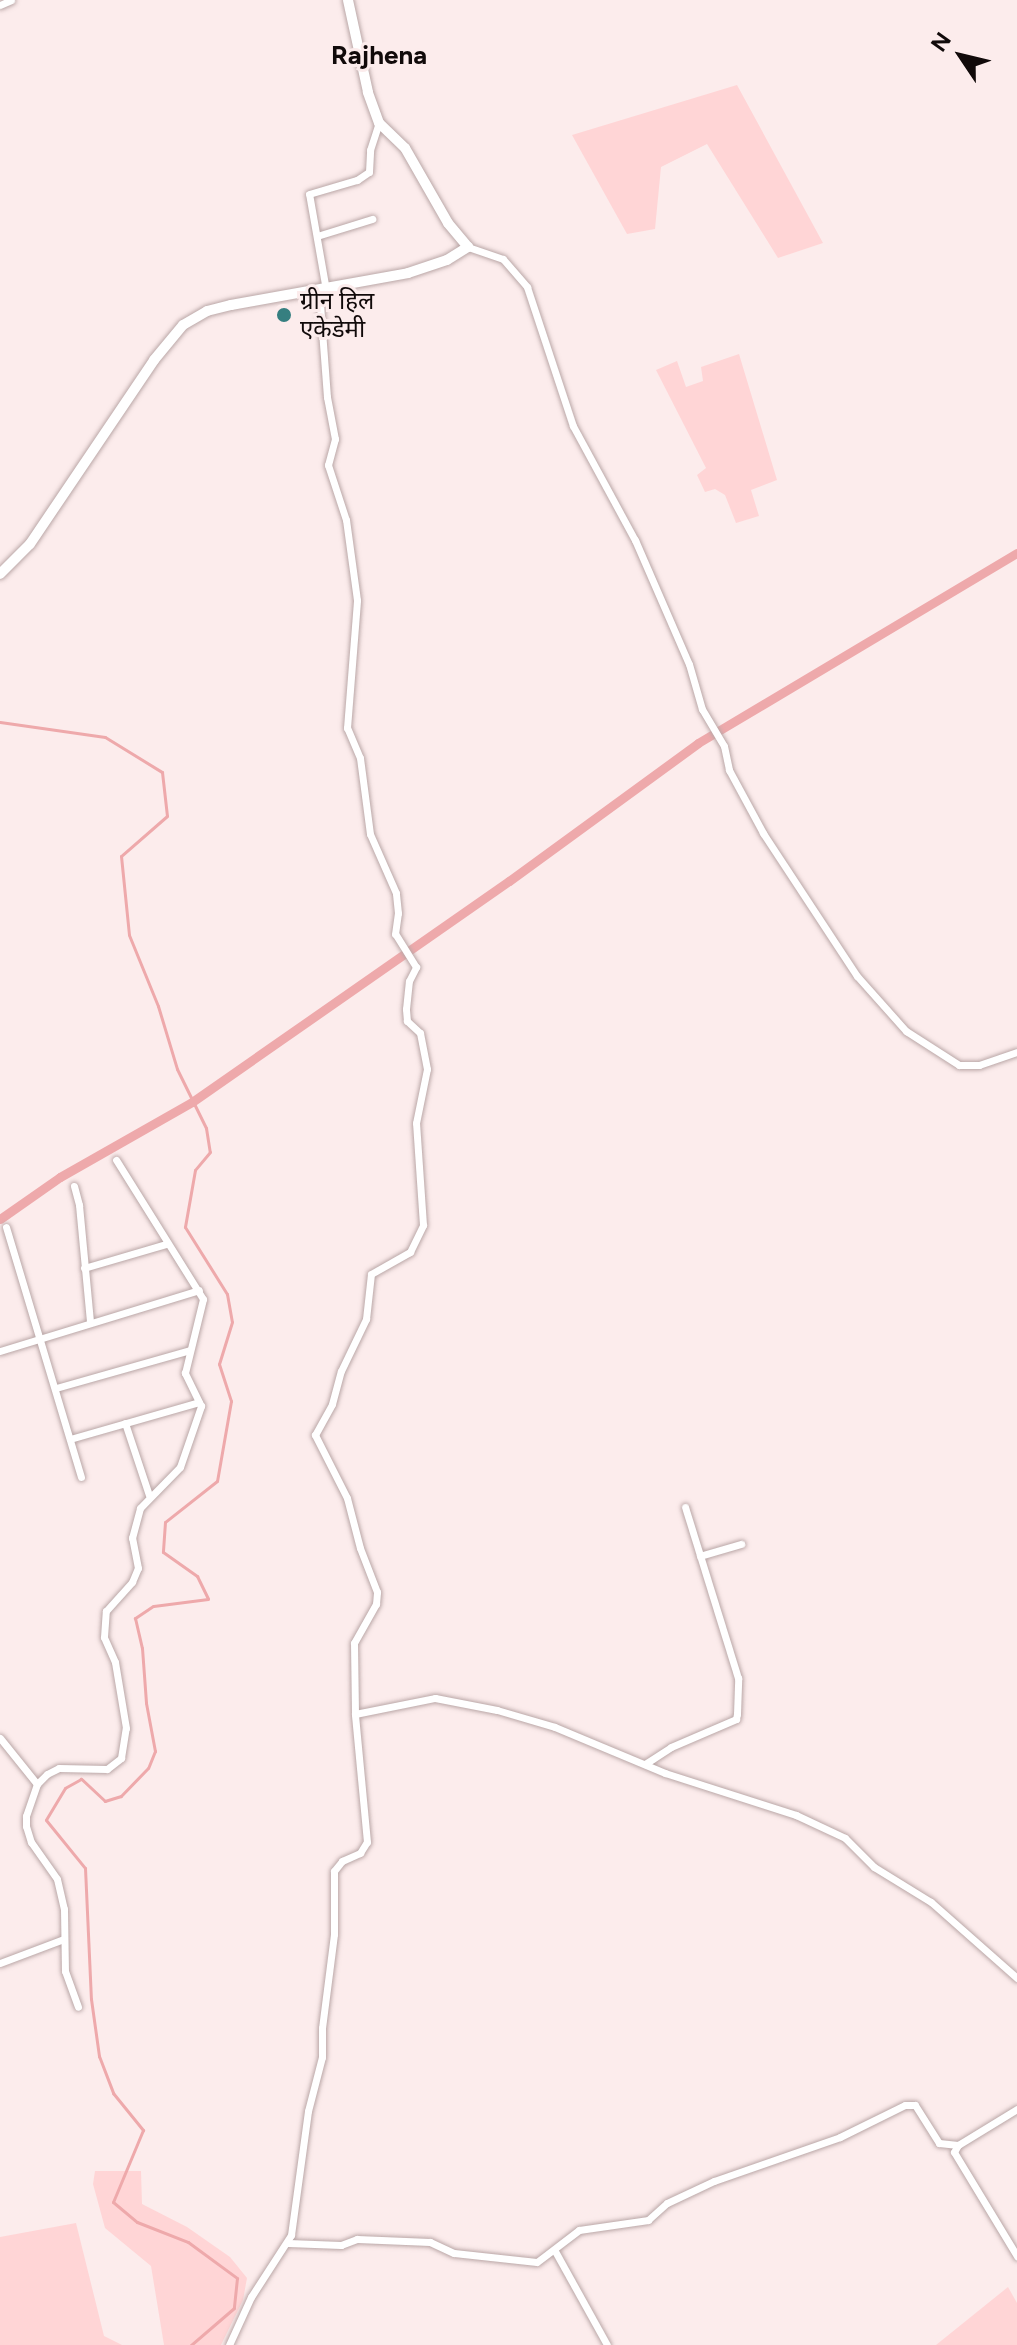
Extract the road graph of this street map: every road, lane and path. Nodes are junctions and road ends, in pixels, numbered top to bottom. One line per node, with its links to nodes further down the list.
1 (11, 0): 3 (street)
2 (348, 0): 4 (street)
3 (0, 5)
4 (379, 123): 6 (street); 7 (street)
5 (372, 219): 6 (street)
6 (317, 236): 8 (street)
7 (468, 247): 8 (street); 10 (street)
8 (322, 291): 9 (street); 30 (street)
9 (0, 574)
10 (1017, 1052)
11 (116, 1160): 14 (street)
12 (74, 1186): 15 (street)
13 (6, 1227): 18 (street)
14 (166, 1244): 15 (street); 16 (street)
15 (84, 1268): 17 (street)
16 (199, 1290): 17 (street); 19 (street)
17 (90, 1321): 18 (street)
18 (41, 1337): 20 (street); 21 (street)
19 (190, 1350): 21 (street); 22 (street)
20 (0, 1351)
21 (56, 1388): 24 (street)
22 (199, 1402): 23 (street); 26 (street)
23 (125, 1423): 24 (street); 26 (street)
24 (70, 1439): 25 (street)
25 (81, 1477)
26 (149, 1495): 33 (street)
27 (685, 1507): 29 (street)
28 (741, 1544): 29 (street)
29 (700, 1556): 32 (street)
30 (355, 1714): 32 (street); 40 (street)
31 (0, 1738): 33 (street)
32 (645, 1764): 36 (street)
33 (37, 1784): 34 (street)
34 (64, 1939): 35 (street); 37 (street)
35 (0, 1963)
36 (1017, 1978)
37 (78, 2007)
38 (1017, 2109): 39 (street)
39 (958, 2145): 41 (street); 42 (street)
40 (288, 2243): 41 (street); 43 (street)
41 (555, 2251): 44 (street)
42 (1017, 2256)
43 (229, 2345)
44 (607, 2345)

